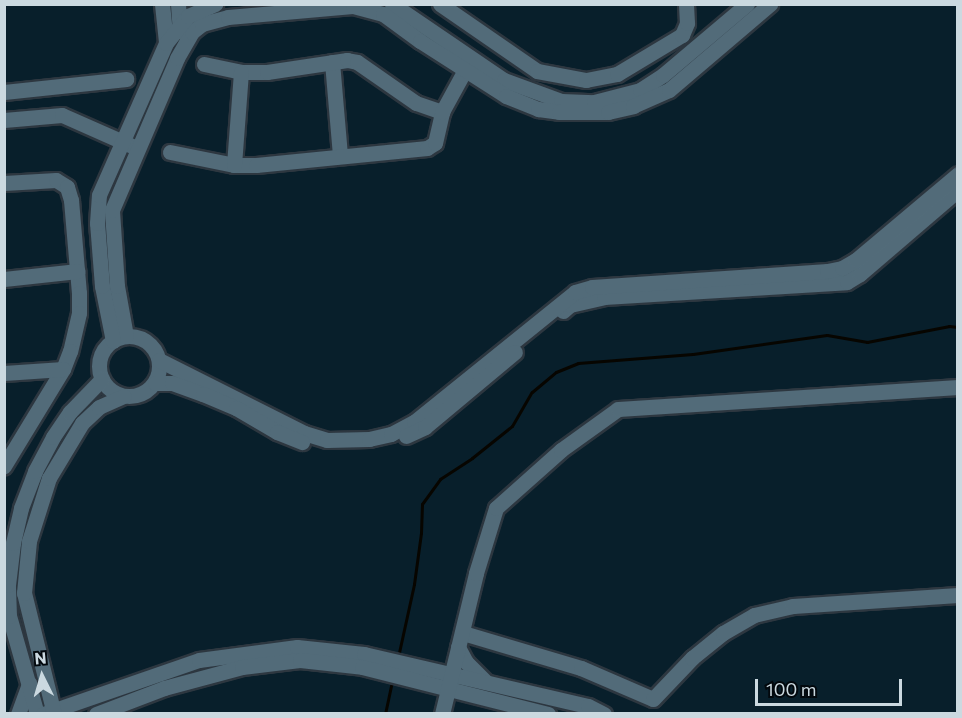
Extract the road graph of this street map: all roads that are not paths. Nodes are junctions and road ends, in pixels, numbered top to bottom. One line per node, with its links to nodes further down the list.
1 (162, 4): 12 (street)
2 (178, 4): 11 (street)
3 (188, 4): 10 (street)
4 (215, 4): 10 (street)
5 (392, 4): 8 (street)
6 (440, 4): 7 (street)
7 (686, 4)
8 (747, 4)
9 (770, 4): 16 (street)
10 (210, 5): 11 (street)
11 (179, 25): 12 (street); 13 (street)
12 (166, 43): 22 (street)
13 (177, 58): 16 (street); 22 (street)
14 (332, 62): 17 (street); 20 (street); 24 (street)
15 (204, 64): 17 (street)
16 (465, 70): 20 (street)
17 (241, 72): 25 (street)
18 (126, 79): 19 (street)
19 (4, 92)
20 (442, 112): 24 (street)
21 (4, 120): 22 (street)
22 (130, 146): 31 (street)
23 (170, 153): 25 (street)
24 (340, 156): 25 (street)
25 (234, 165)
26 (957, 174): 32 (street)
27 (4, 183): 29 (street)
28 (957, 190): 36 (street)
29 (78, 271): 30 (street); 33 (street)
30 (4, 279)
31 (120, 338): 32 (street); 35 (street)
32 (159, 360): 36 (street)
33 (63, 369): 34 (street); 39 (street)
34 (4, 373)
35 (102, 379): 38 (street); 46 (street)
36 (155, 383): 38 (street)
37 (957, 387): 41 (street)
38 (124, 396): 45 (street)
39 (4, 466)
40 (957, 595): 41 (street)
41 (459, 644): 43 (street); 44 (street); 47 (street)
42 (363, 660): 43 (street); 48 (street); 52 (street)
43 (425, 676): 44 (street)
44 (448, 681): 47 (street); 53 (street); 54 (street)
45 (45, 682): 48 (street); 49 (street)
46 (29, 683): 50 (street); 51 (street)
47 (487, 683): 55 (street)
48 (82, 700): 49 (street)
49 (50, 712)
50 (18, 714)
51 (37, 714)
52 (96, 714)
53 (442, 714)
54 (548, 714)
55 (604, 714)

